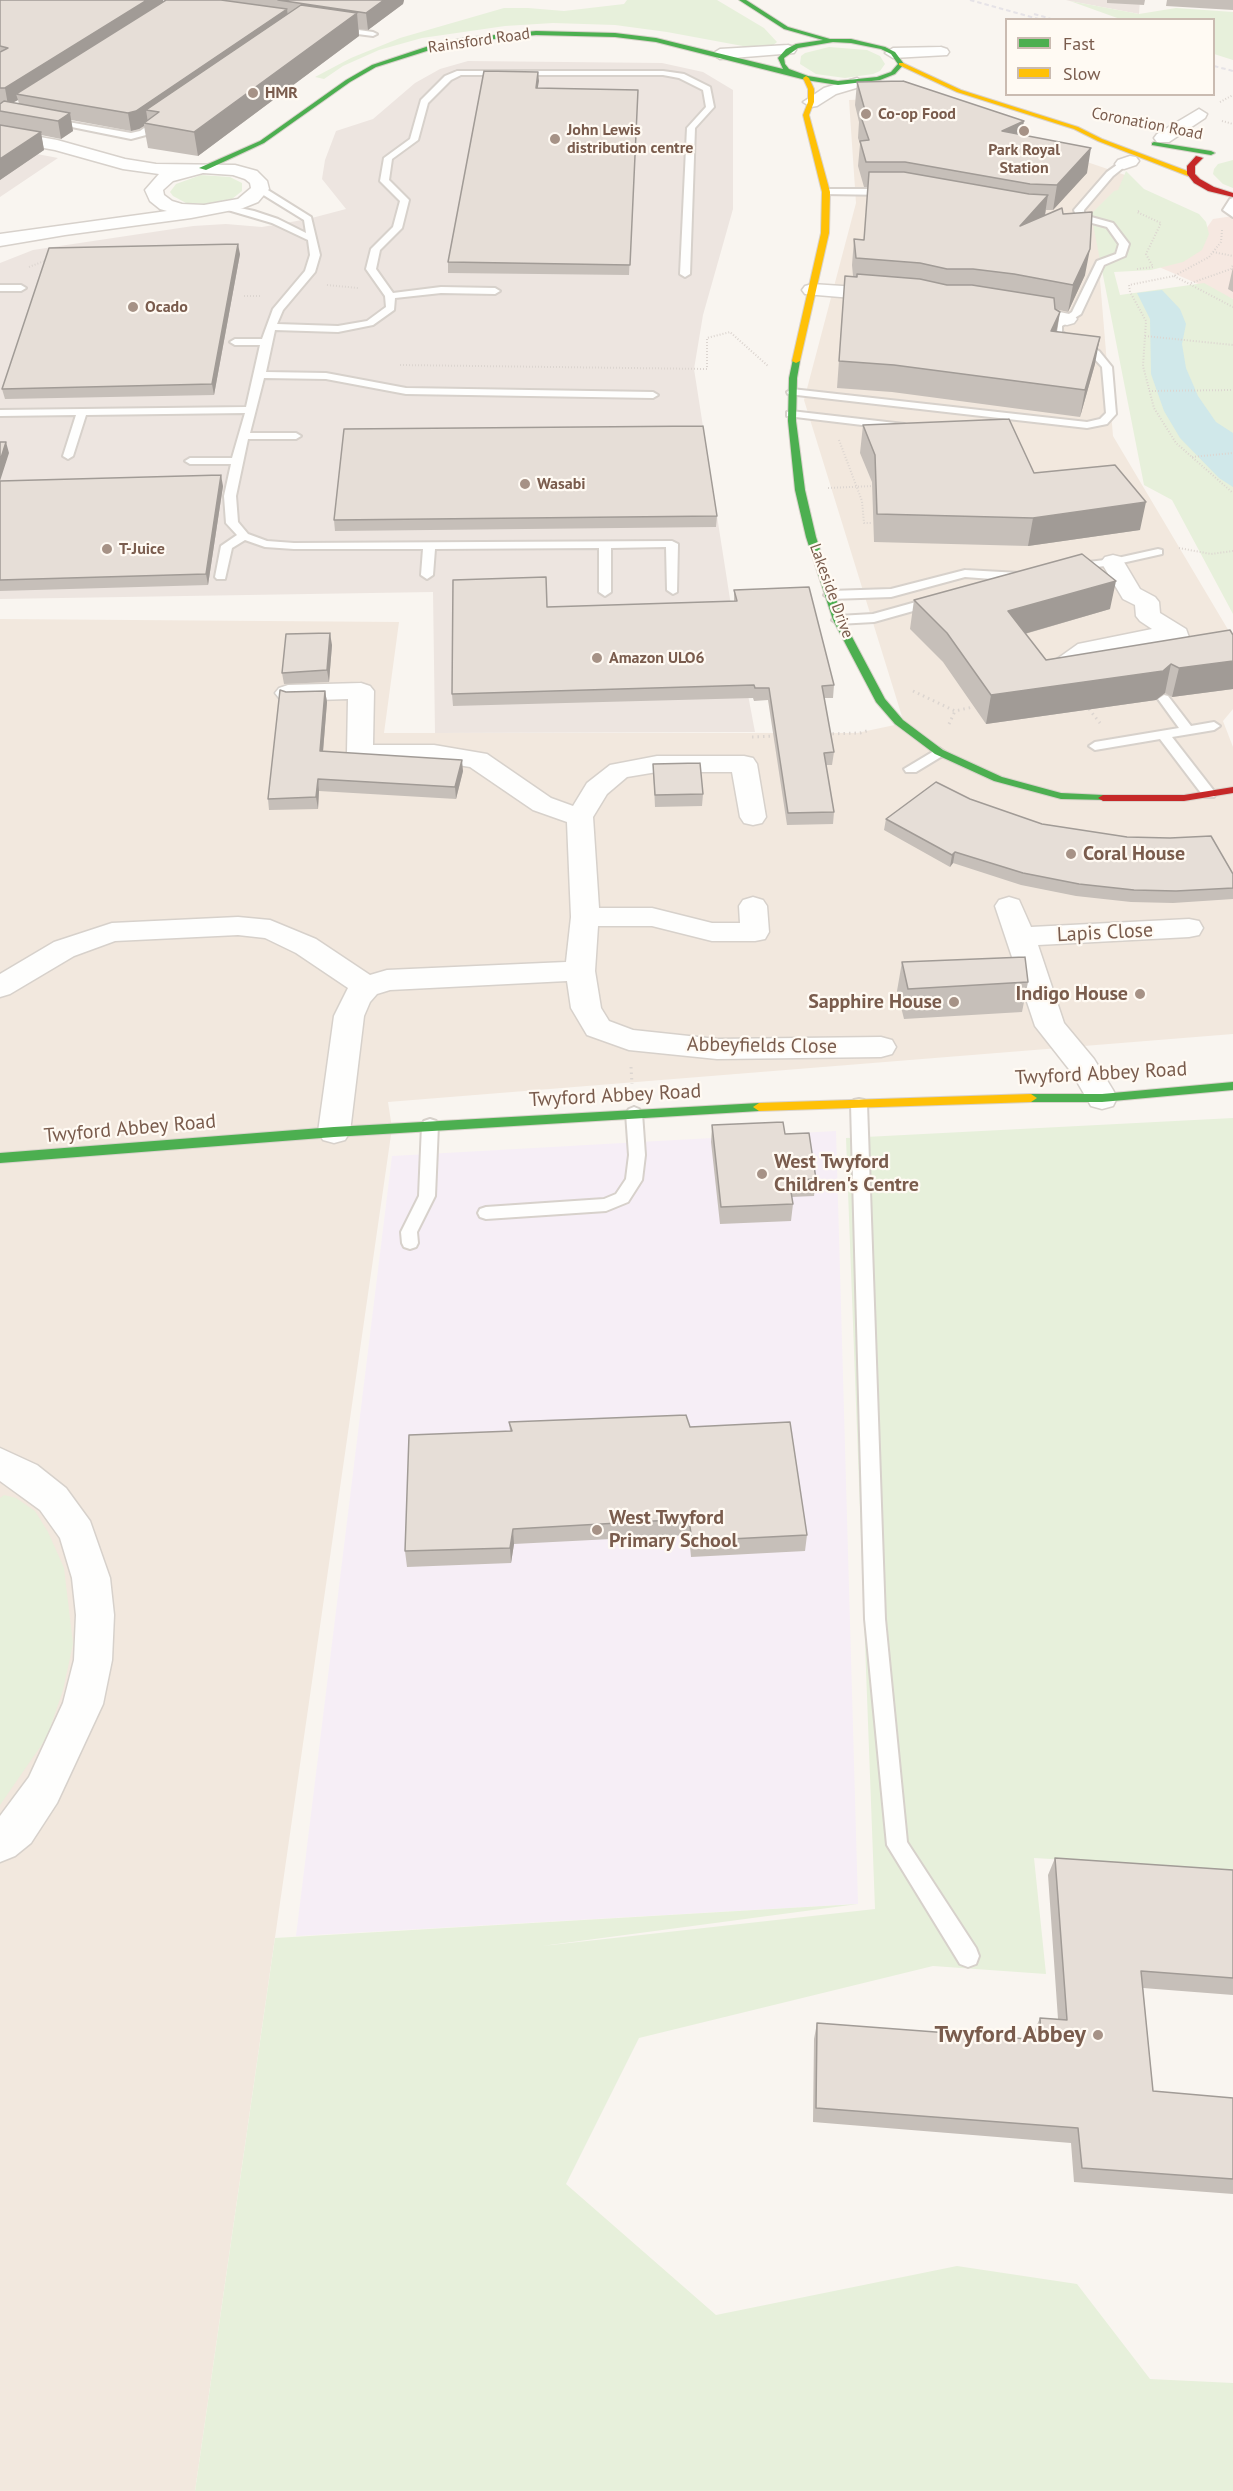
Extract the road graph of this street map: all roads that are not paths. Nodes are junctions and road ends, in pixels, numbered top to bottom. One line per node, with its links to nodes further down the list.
1 (742, 0): 3 (street)
2 (333, 28): 4 (lane)
3 (786, 28): 5 (street); 6 (street)
4 (374, 34)
5 (833, 40): 6 (street); 9 (street, Coronation Road)
6 (792, 48): 8 (street, Rainsford Road); 10 (street, Lakeside Drive)
7 (941, 52): 9 (street)
8 (720, 54): 10 (street, Rainsford Road); 21 (street, Rainsford Road)
9 (897, 59): 11 (street); 13 (street, Coronation Road)
10 (800, 76): 12 (street, Rainsford Road); 14 (street, Lakeside Drive)
11 (878, 80): 12 (street, Rainsford Road); 13 (street, Coronation Road)
12 (857, 83): 14 (street)
13 (960, 91): 18 (street, Coronation Road)
14 (811, 102): 27 (street, Lakeside Drive)
15 (171, 114): 17 (lane)
16 (1199, 114): 20 (street)
17 (40, 120)
18 (1076, 128): 25 (street, Coronation Road); 25 (street, Coronation Road)
19 (0, 135): 23 (street)
20 (1163, 138)
21 (262, 142): 24 (street, Rainsford Road); 26 (street)
22 (1127, 163): 46 (lane)
23 (123, 164): 24 (street); 29 (street)
24 (196, 169): 26 (street); 29 (street)
25 (1191, 174): 30 (street, Coronation Road)
26 (255, 182): 32 (street); 36 (lane)
27 (826, 192): 28 (lane); 41 (street, Lakeside Drive)
28 (902, 192)
29 (155, 193): 33 (street); 35 (street)
30 (1233, 195)
31 (1233, 201): 34 (lane)
32 (226, 208): 33 (street); 36 (lane)
33 (204, 210): 35 (street)
34 (1233, 214)
35 (104, 224): 37 (street)
36 (312, 239): 47 (lane)
37 (0, 240)
38 (685, 274): 43 (lane)
39 (0, 288): 40 (lane)
40 (21, 288)
41 (812, 290): 44 (street); 51 (street, Lakeside Drive)
42 (495, 291): 43 (lane)
43 (390, 296): 47 (lane)
44 (908, 296)
45 (1000, 307): 46 (street)
46 (1067, 319): 51 (lane)
47 (270, 327): 49 (lane)
48 (235, 342): 49 (lane)
49 (266, 342): 50 (lane)
50 (260, 375): 52 (lane); 53 (lane)
51 (792, 385): 56 (street, Lakeside Drive)
52 (653, 395)
53 (250, 410): 54 (lane); 58 (lane)
54 (82, 412): 55 (lane); 60 (lane)
55 (0, 413)
56 (792, 417): 57 (lane); 75 (street, Lakeside Drive)
57 (913, 428)
58 (245, 436): 59 (lane); 62 (lane)
59 (296, 436)
60 (68, 456)
61 (190, 461): 62 (lane)
62 (237, 461): 63 (lane)
63 (244, 536): 65 (lane); 70 (lane)
64 (605, 545): 65 (lane); 73 (lane); 74 (lane)
65 (429, 546): 69 (lane)
66 (1158, 552): 67 (lane)
67 (1113, 562): 68 (lane); 79 (street)
68 (1060, 568)
69 (427, 575)
70 (221, 577)
71 (989, 586): 72 (lane)
72 (909, 588): 75 (lane); 77 (lane)
73 (673, 590)
74 (605, 592)
75 (830, 595): 78 (street, Lakeside Drive)
76 (947, 598): 77 (lane)
77 (926, 603): 78 (lane)
78 (838, 620): 88 (street, Lakeside Drive)
79 (1171, 631): 80 (street); 81 (street)
80 (1183, 654)
81 (1059, 669)
82 (288, 693): 92 (street)
83 (1164, 699): 85 (lane)
84 (1214, 726): 85 (lane)
85 (1188, 731): 86 (lane)
86 (1164, 735): 87 (lane); 91 (lane)
87 (1095, 746)
88 (939, 752): 89 (lane); 91 (street, Lakeside Drive)
89 (911, 769)
90 (1233, 790): 91 (street, Lakeside Drive)
91 (1209, 794)
92 (580, 817): 93 (street); 96 (street, Abbeyfields Close)
93 (753, 817)
94 (753, 906): 96 (street)
95 (1010, 906): 98 (street)
96 (585, 916): 99 (street, Abbeyfields Close)
97 (1189, 928): 98 (street, Lapis Close)
98 (1021, 937): 104 (street)
99 (580, 971): 101 (street); 102 (street, Abbeyfields Close)
100 (0, 987): 101 (street)
101 (367, 987): 108 (street)
102 (881, 1047)
103 (1233, 1086): 104 (street, Twyford Abbey Road)
104 (1102, 1098): 105 (street, Twyford Abbey Road)
105 (859, 1104): 106 (street, Twyford Abbey Road); 114 (lane)
106 (634, 1113): 107 (street, Twyford Abbey Road); 110 (lane)
107 (430, 1125): 108 (street, Twyford Abbey Road); 111 (lane)
108 (334, 1132): 109 (street, Twyford Abbey Road)
109 (0, 1158)
110 (486, 1213)
111 (410, 1243)
112 (0, 1463): 113 (street)
113 (0, 1842)
114 (968, 1956)

